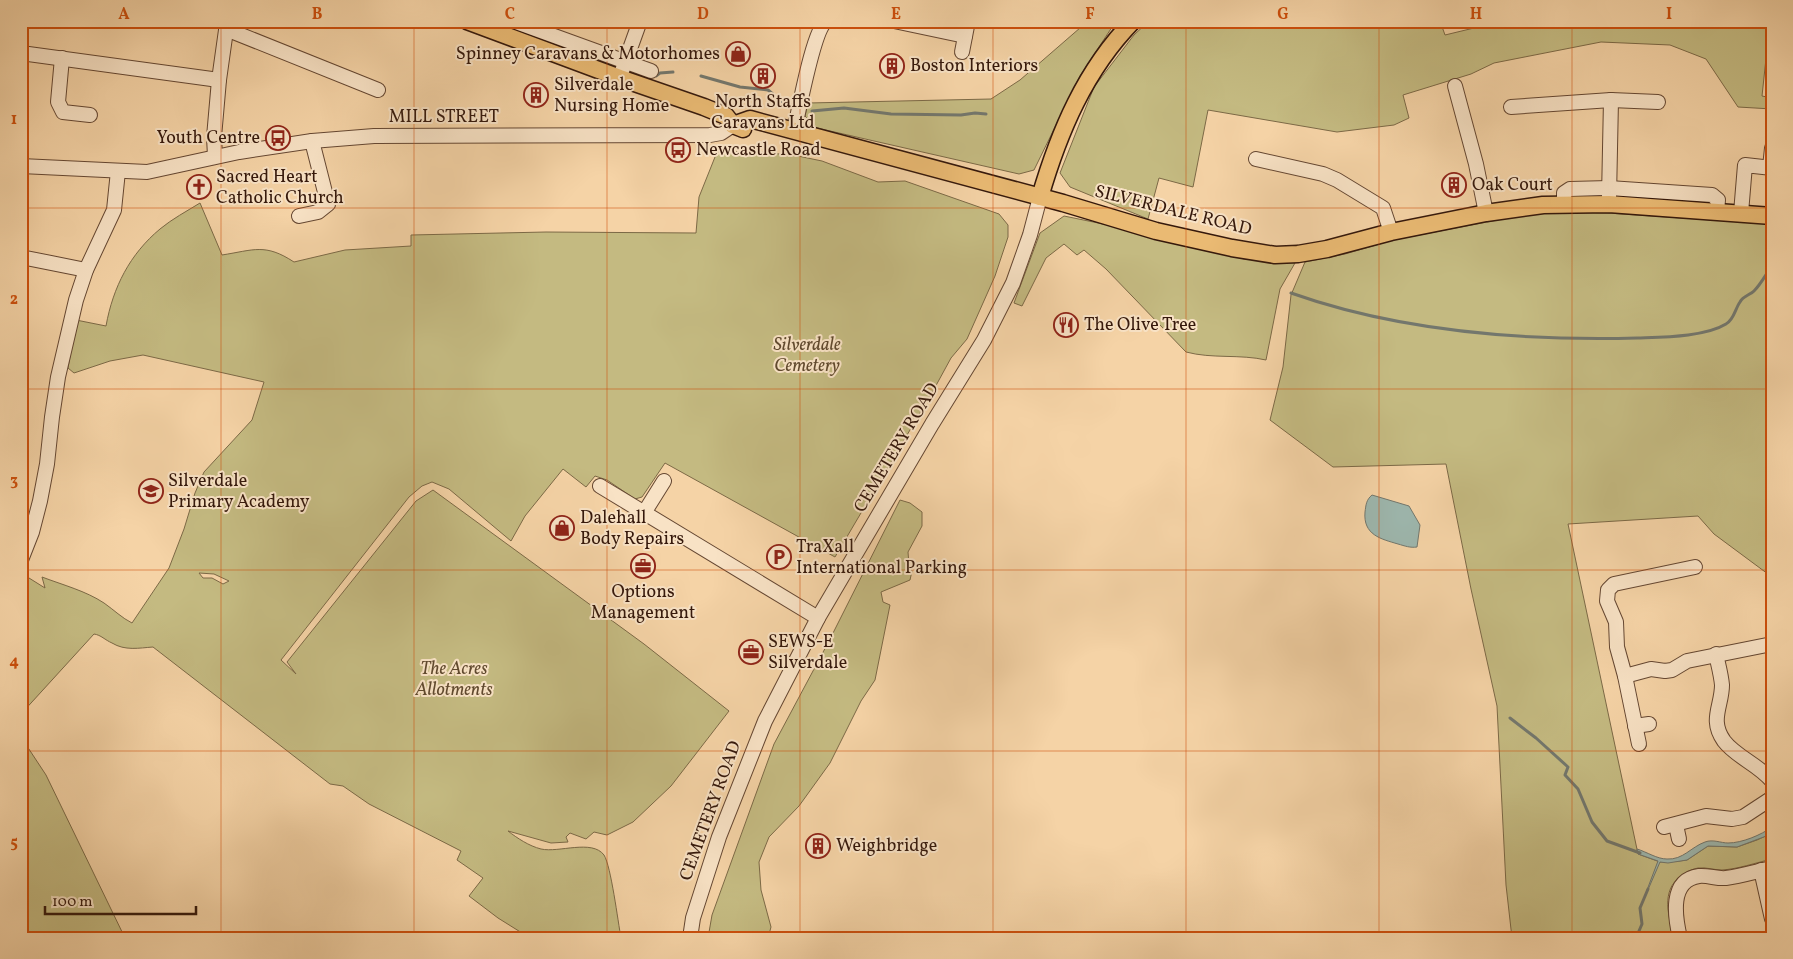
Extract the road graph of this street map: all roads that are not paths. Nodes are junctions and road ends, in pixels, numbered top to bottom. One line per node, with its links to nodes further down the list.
1 (467, 21): 15 (main road)
2 (512, 21): 13 (street)
3 (640, 21): 13 (street)
4 (826, 21): 24 (street)
5 (894, 21): 9 (street)
6 (968, 21): 9 (street)
7 (1133, 21): 33 (main road)
8 (227, 25): 16 (street); 18 (street)
9 (965, 36): 11 (street)
10 (21, 52): 12 (street)
11 (962, 52)
12 (62, 58): 16 (street); 22 (street)
13 (625, 63): 14 (street); 15 (street)
14 (651, 71)
15 (620, 78): 23 (main road)
16 (219, 80): 27 (street)
17 (1455, 86): 34 (street)
18 (378, 90)
19 (1611, 100): 20 (street); 21 (street); 32 (street)
20 (1658, 102)
21 (1511, 108)
22 (90, 115)
23 (733, 125): 24 (main road, SILVERDALE ROAD); 25 (street, MILL STREET)
24 (794, 131): 33 (main road, SILVERDALE ROAD)
25 (312, 141): 27 (street, MILL STREET); 36 (street)
26 (1772, 148): 30 (street)
27 (216, 156): 31 (street, MILL STREET)
28 (1256, 159): 38 (street)
29 (21, 166): 31 (street, MILL STREET)
30 (1771, 168): 35 (street)
31 (118, 170): 40 (street)
32 (1609, 196): 34 (main road, SILVERDALE ROAD); 35 (main road, SILVERDALE ROAD)
33 (1040, 197): 38 (main road, SILVERDALE ROAD); 46 (street, CEMETERY ROAD)
34 (1486, 213): 38 (main road, SILVERDALE ROAD)
35 (1741, 213): 37 (main road, SILVERDALE ROAD)
36 (299, 216)
37 (1772, 216)
38 (1391, 232)
39 (21, 257): 40 (street)
40 (86, 270): 44 (street)
41 (664, 482): 43 (street)
42 (600, 486): 43 (street)
43 (644, 513): 46 (street)
44 (21, 560)
45 (1690, 573): 49 (street)
46 (818, 618): 58 (street, CEMETERY ROAD)
47 (1772, 644): 48 (street)
48 (1716, 654): 49 (street); 53 (street)
49 (1625, 676): 51 (street)
50 (1649, 724): 51 (street)
51 (1635, 726): 52 (street)
52 (1639, 744)
53 (1772, 781)
54 (1772, 798): 55 (street)
55 (1673, 830)
56 (1766, 869): 57 (street); 59 (street)
57 (1772, 919)
58 (690, 938)
59 (1680, 938)

